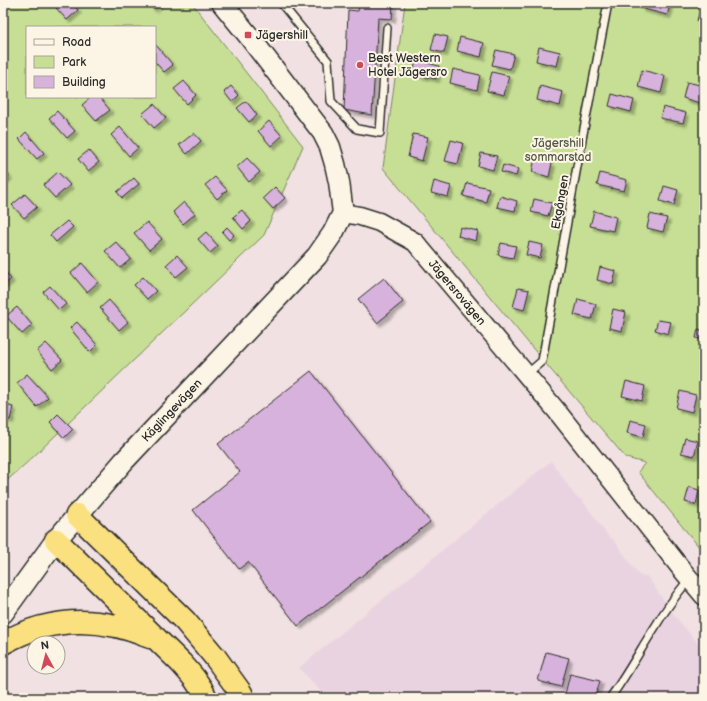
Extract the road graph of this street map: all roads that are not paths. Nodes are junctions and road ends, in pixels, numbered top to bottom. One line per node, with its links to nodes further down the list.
1 (222, 3): 5 (main road)
2 (281, 3): 4 (lane)
3 (608, 3): 6 (lane, Ekgången)
4 (387, 28)
5 (343, 212): 6 (street, Jägersrovägen); 7 (main road, Käglingevägen)
6 (526, 375): 9 (street, Jägersrovägen)
7 (77, 515): 8 (main road, Käglingevägen); 15 (highway)
8 (56, 540): 11 (main road, Käglingevägen); 12 (highway)
9 (690, 579): 10 (street, Jägersrovägen); 16 (lane)
10 (704, 596)
11 (3, 613)
12 (157, 640): 13 (highway); 14 (highway)
13 (3, 643)
14 (206, 698)
15 (243, 698)
16 (610, 698)

